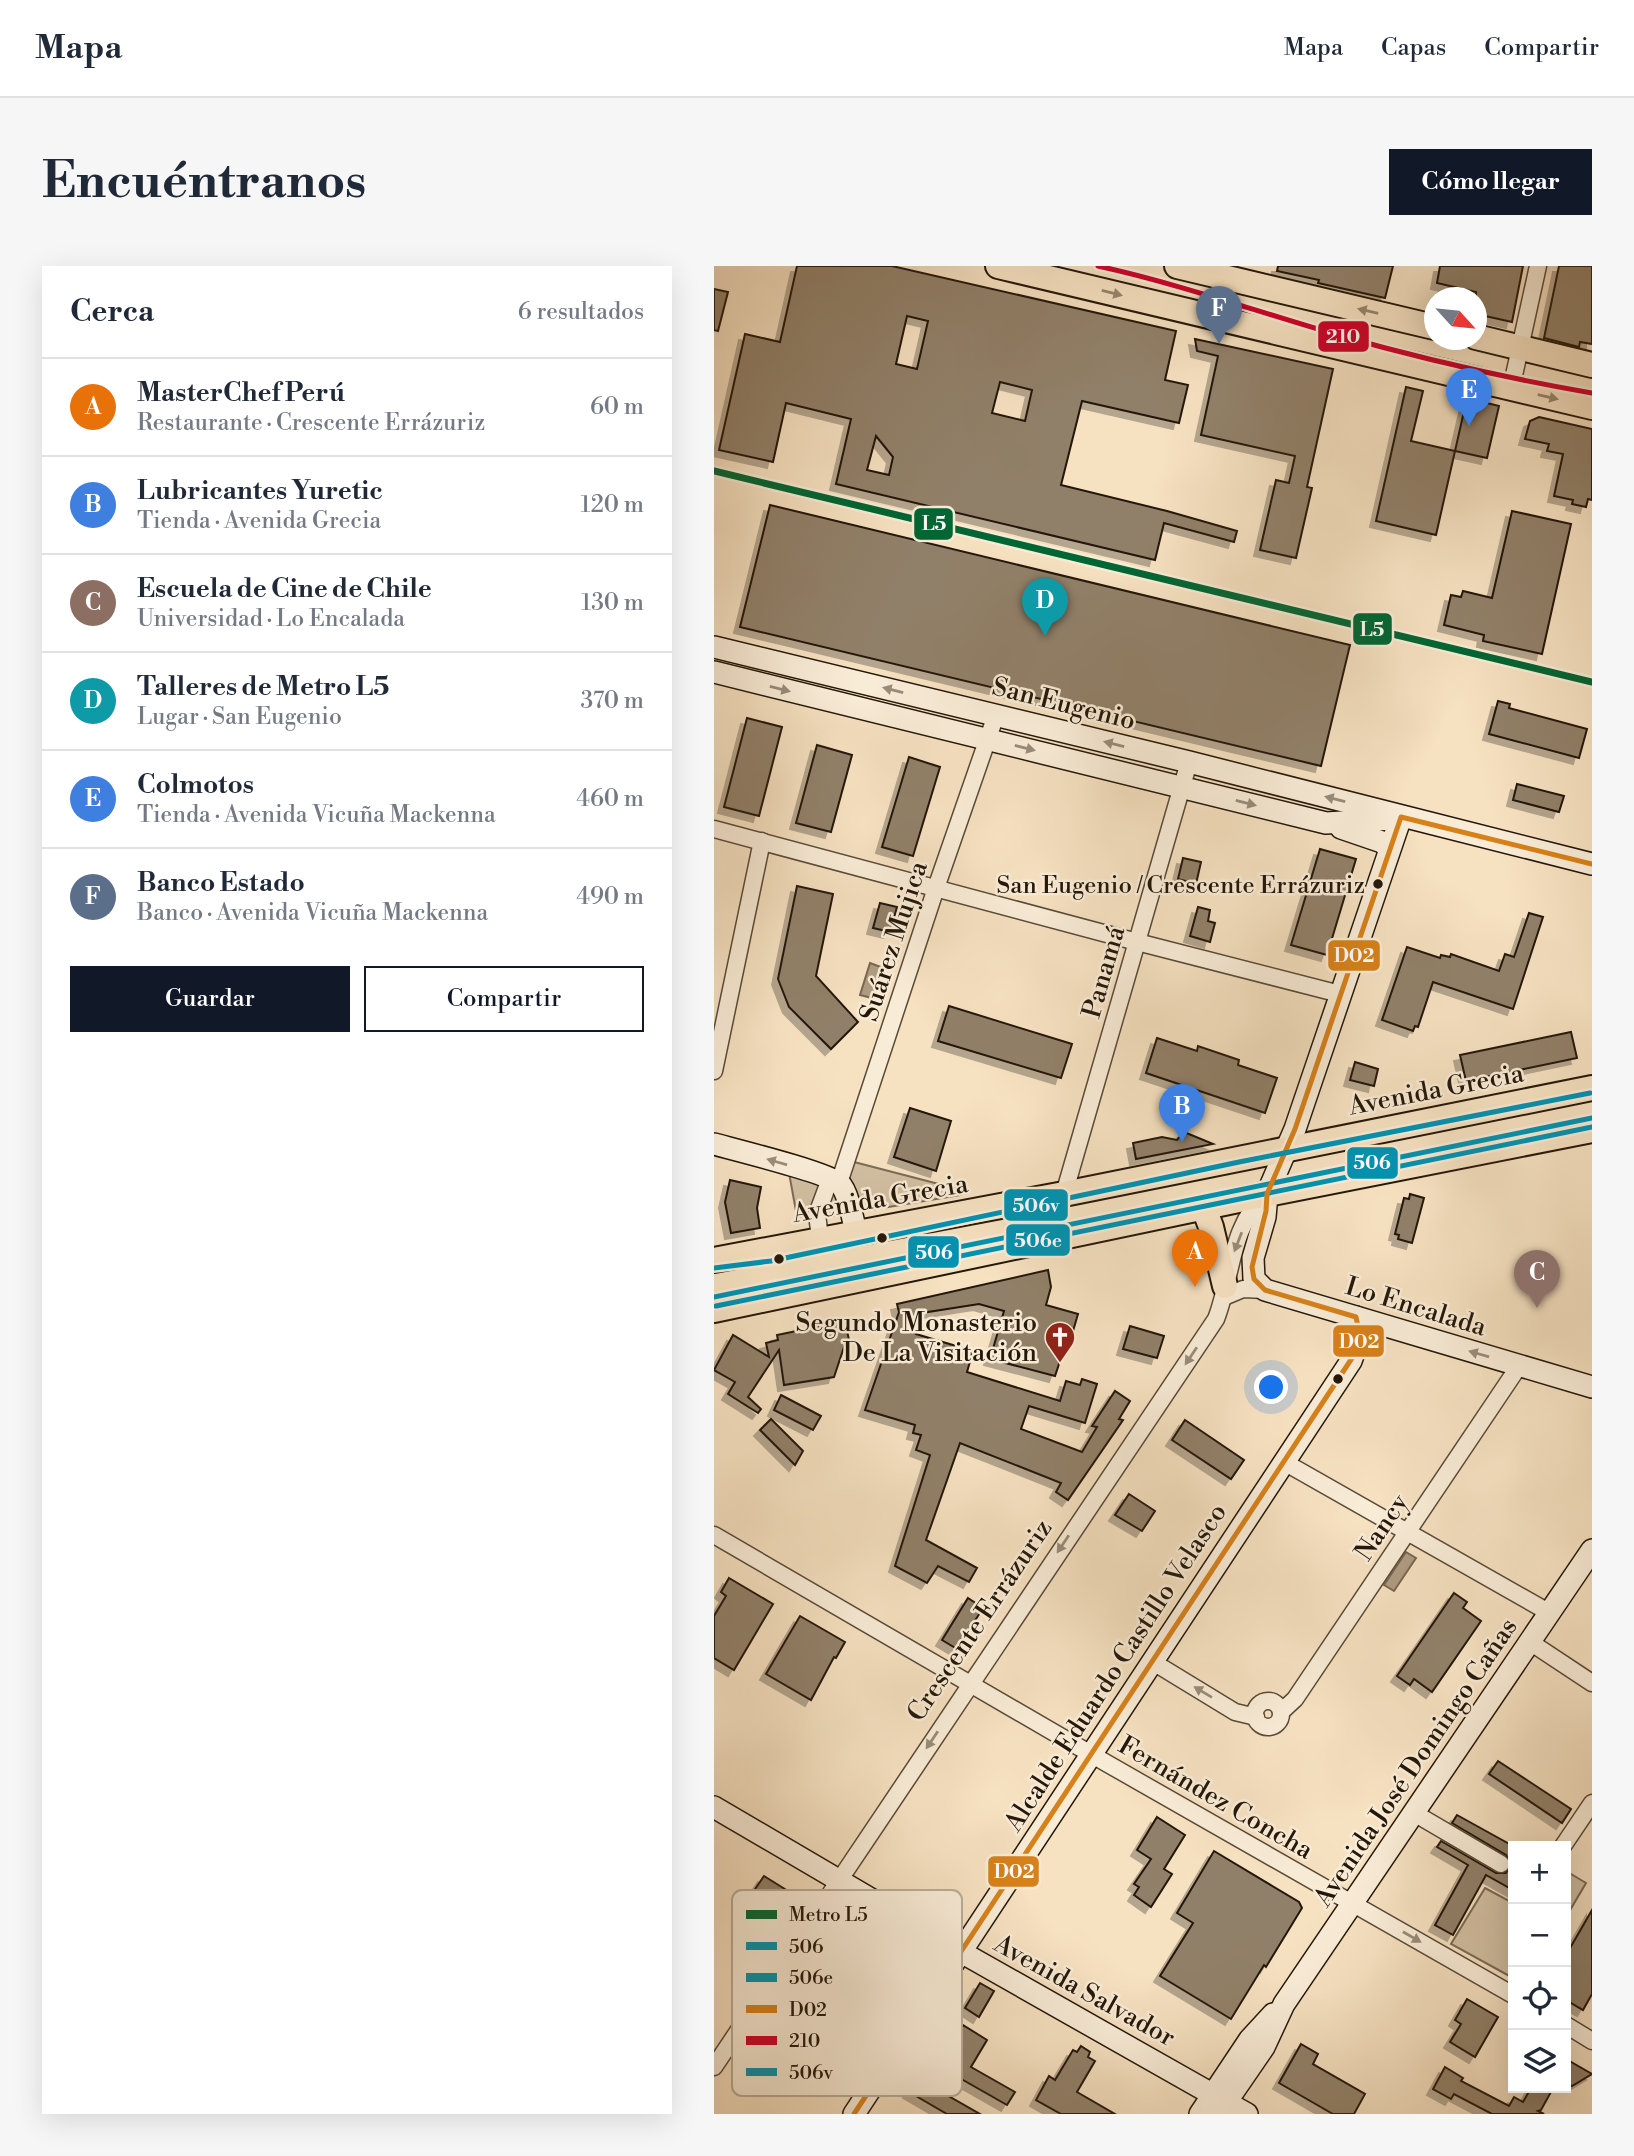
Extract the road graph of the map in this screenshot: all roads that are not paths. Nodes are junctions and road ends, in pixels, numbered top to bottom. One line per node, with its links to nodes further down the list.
1 (998, 266): 8 (main road, one-way to 8)
2 (1177, 266): 4 (main road, one-way to 2)
3 (1538, 266): 6 (street)
4 (1424, 325)
5 (1487, 340): 6 (main road)
6 (1520, 348): 7 (main road); 8 (street)
7 (1592, 365)
8 (1510, 388): 9 (main road, one-way to 9)
9 (1592, 407)
10 (714, 647): 12 (main road, San Eugenio)
11 (714, 673): 13 (main road, San Eugenio, one-way to 13)
12 (842, 678): 13 (main road); 14 (main road, San Eugenio, one-way to 12)
13 (837, 702): 15 (main road, San Eugenio)
14 (996, 716): 15 (street, Suárez Mujica); 16 (main road, San Eugenio, one-way to 14)
15 (988, 739): 17 (main road, San Eugenio, one-way to 17); 24 (street, Suárez Mujica)
16 (1189, 762): 17 (street, Panamá); 18 (main road, San Eugenio, one-way to 16)
17 (1182, 787): 19 (main road, San Eugenio, one-way to 19); 25 (street, Panamá)
18 (1401, 817): 19 (main road, San Eugenio); 22 (main road, Crescente Errázuriz); 23 (main road, San Eugenio)
19 (1326, 823): 22 (main road)
20 (714, 829): 21 (street)
21 (762, 841): 24 (street); 27 (street)
22 (1389, 848): 28 (main road, Crescente Errázuriz)
23 (1592, 864)
24 (936, 888): 25 (street); 34 (street, Suárez Mujica)
25 (1137, 942): 28 (street); 35 (street, Panamá)
26 (714, 985): 27 (street)
27 (731, 990): 29 (street)
28 (1340, 994): 33 (main road, Crescente Errázuriz)
29 (714, 1071)
30 (1592, 1088): 33 (main road, Avenida Grecia)
31 (1592, 1130): 36 (main road)
32 (714, 1144): 34 (main road, one-way to 32)
33 (1286, 1150): 35 (main road, Avenida Grecia); 36 (main road, Crescente Errázuriz)
34 (835, 1181): 38 (main road); 39 (street)
35 (1064, 1194): 38 (main road, Avenida Grecia)
36 (1266, 1194): 37 (main road); 41 (main road, Crescente Errázuriz); 42 (street, Crescente Errázuriz, one-way to 42)
37 (1204, 1208): 42 (main road); 43 (main road)
38 (856, 1232): 39 (main road, Avenida Grecia)
39 (820, 1238): 40 (main road, Avenida Grecia)
40 (714, 1260)
41 (1265, 1290): 42 (street, Lo Encalada); 44 (main road, Lo Encalada)
42 (1225, 1292): 54 (street, Crescente Errázuriz, one-way to 54)
43 (714, 1310)
44 (1356, 1317): 45 (main road, Lo Encalada, one-way to 44); 47 (main road, Alcalde Eduardo Castillo Velasco)
45 (1519, 1366): 46 (main road, Lo Encalada); 48 (street, Nancy)
46 (1592, 1387)
47 (1284, 1462): 48 (street); 53 (main road, Alcalde Eduardo Castillo Velasco)
48 (1407, 1532): 51 (street); 53 (street, Nancy, one-way to 53)
49 (714, 1535): 54 (street, Fernández Concha)
50 (1592, 1550): 51 (main road, Avenida José Domingo Cañas)
51 (1550, 1613): 52 (main road, Avenida José Domingo Cañas)
52 (1530, 1642): 55 (street); 59 (main road, Avenida José Domingo Cañas)
53 (1153, 1661): 56 (main road, Alcalde Eduardo Castillo Velasco)
54 (970, 1683): 56 (street, Fernández Concha); 62 (street, Crescente Errázuriz, one-way to 62)
55 (1592, 1683)
56 (1091, 1754): 65 (street, Fernández Concha); 66 (main road, Alcalde Eduardo Castillo Velasco)
57 (1592, 1804): 60 (street)
58 (714, 1807): 62 (main road, Avenida Salvador)
59 (1414, 1813): 61 (street); 65 (main road, Avenida José Domingo Cañas)
60 (1566, 1841)
61 (1501, 1864)
62 (839, 1880): 63 (street, Crescente Errázuriz); 64 (main road, Avenida Salvador)
63 (832, 1890)
64 (856, 1890)
65 (1352, 1903): 68 (street, Fernández Concha, one-way to 68); 74 (main road, Avenida José Domingo Cañas)
66 (962, 1950)
67 (962, 1953): 74 (main road, Avenida Salvador)
68 (1508, 1992)
69 (1571, 2028): 71 (street)
70 (732, 2040): 72 (street, Crescente Errázuriz)
71 (1592, 2040)
72 (714, 2067)
73 (866, 2096): 75 (main road, Alcalde Eduardo Castillo Velasco)
74 (1219, 2104): 76 (main road, Avenida José Domingo Cañas); 77 (main road, Avenida Salvador)
75 (854, 2114)
76 (1200, 2114)
77 (1247, 2114)

